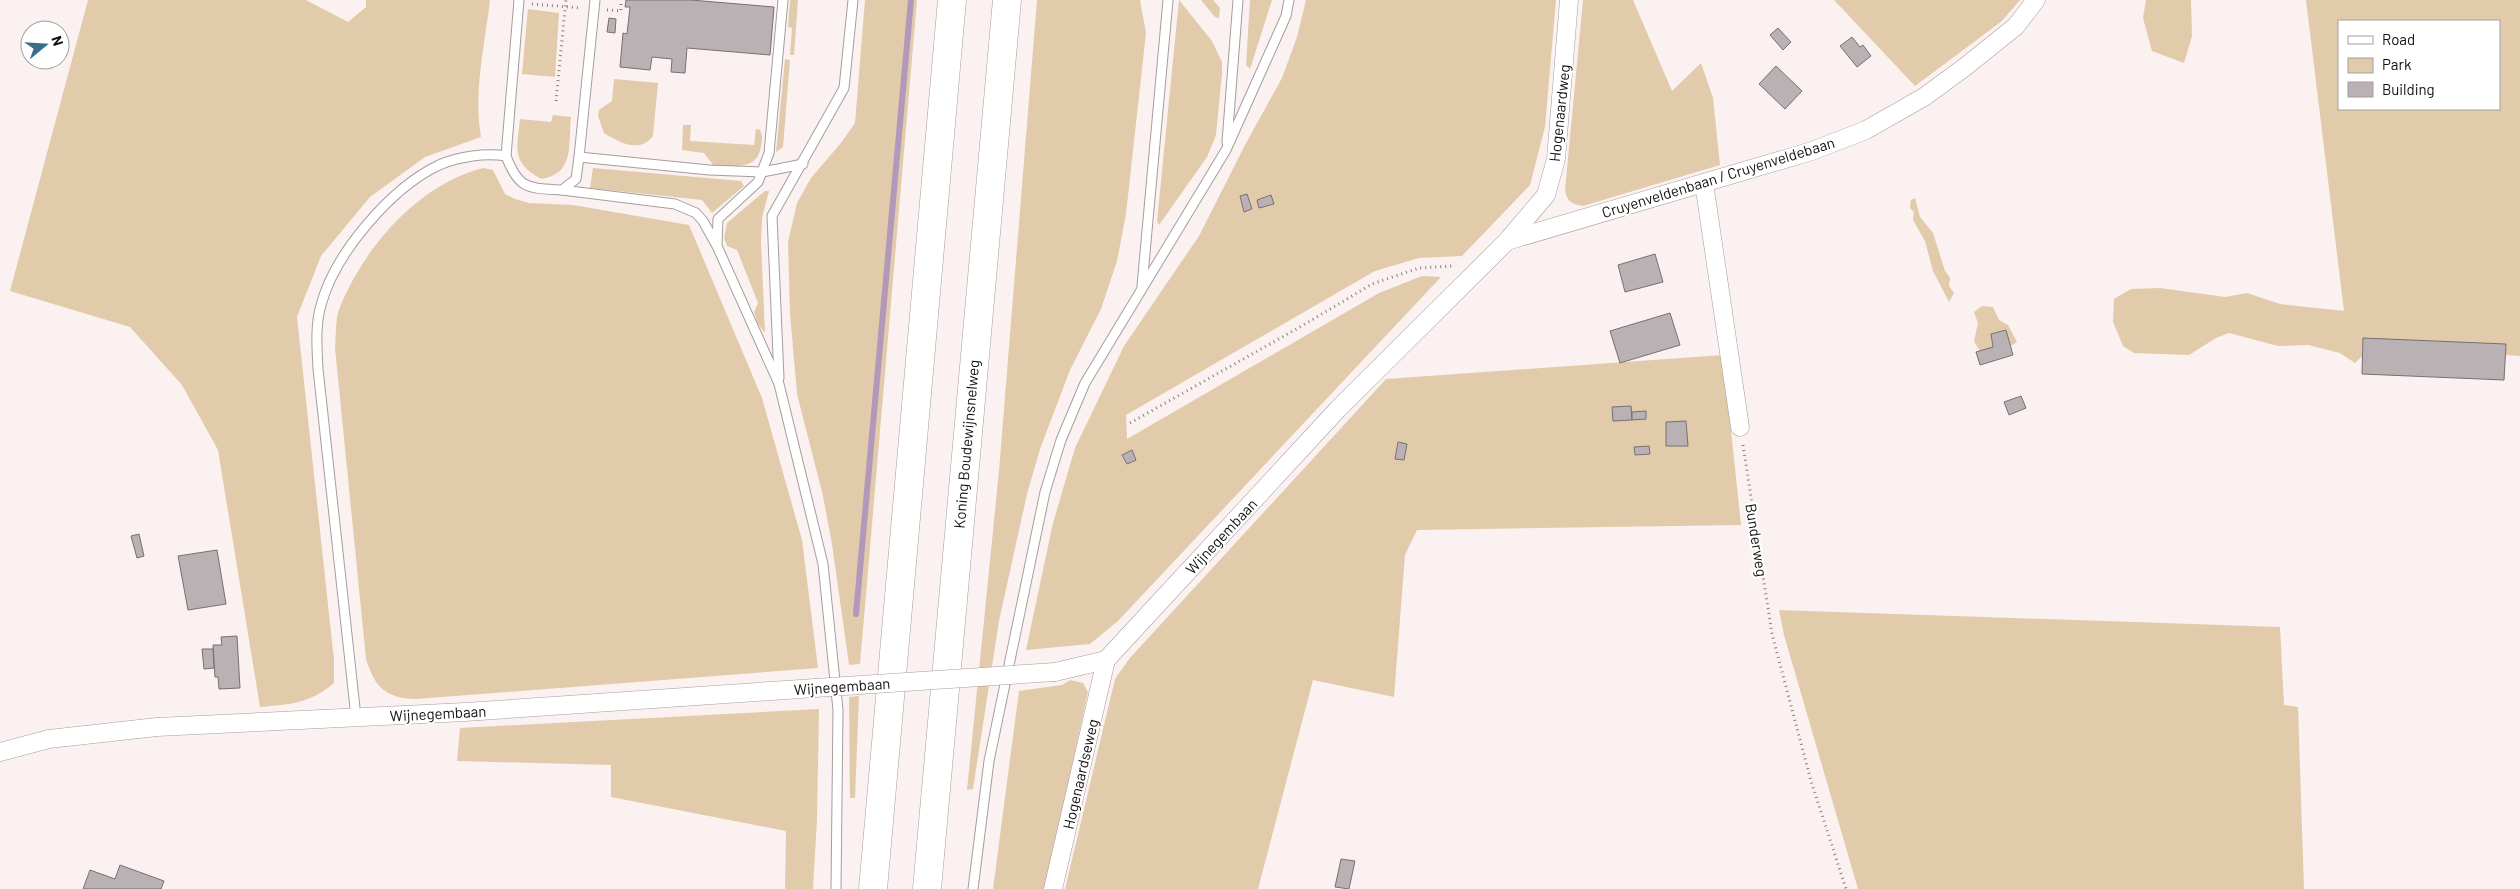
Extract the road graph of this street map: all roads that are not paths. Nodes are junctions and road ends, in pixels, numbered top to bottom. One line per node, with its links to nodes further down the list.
1 (783, 0): 16 (lane)
2 (853, 0): 15 (lane)
3 (952, 0): 28 (highway)
4 (1007, 0): 29 (highway, Koning Boudewijnsnelweg)
5 (1168, 0): 21 (lane)
6 (1238, 0): 12 (lane)
7 (1289, 0): 12 (lane)
8 (1569, 0): 19 (street, Hogenaardweg)
9 (2036, 0): 17 (street, Cruyenveldenbaan / Cruyenveldebaan)
10 (519, 2): 13 (lane)
11 (595, 5): 14 (lane)
12 (1226, 150): 21 (lane)
13 (506, 156): 18 (lane); 25 (lane)
14 (579, 157): 16 (lane); 18 (lane)
15 (803, 164): 16 (lane); 22 (lane)
16 (762, 172): 20 (lane)
17 (1704, 182): 19 (street, Cruyenveldenbaan / Cruyenveldebaan); 23 (street)
18 (562, 190): 20 (lane)
19 (1507, 241): 24 (street, Wijnegembaan)
20 (717, 246): 22 (lane)
21 (1142, 286): 30 (lane)
22 (779, 384): 27 (lane)
23 (1740, 427)
24 (1106, 660): 25 (street, Wijnegembaan, bridge); 31 (street, Hogenaardseweg)
25 (356, 717): 26 (street, Wijnegembaan)
26 (0, 752)
27 (836, 889)
28 (873, 889)
29 (927, 889)
30 (973, 889)
31 (1053, 889)

